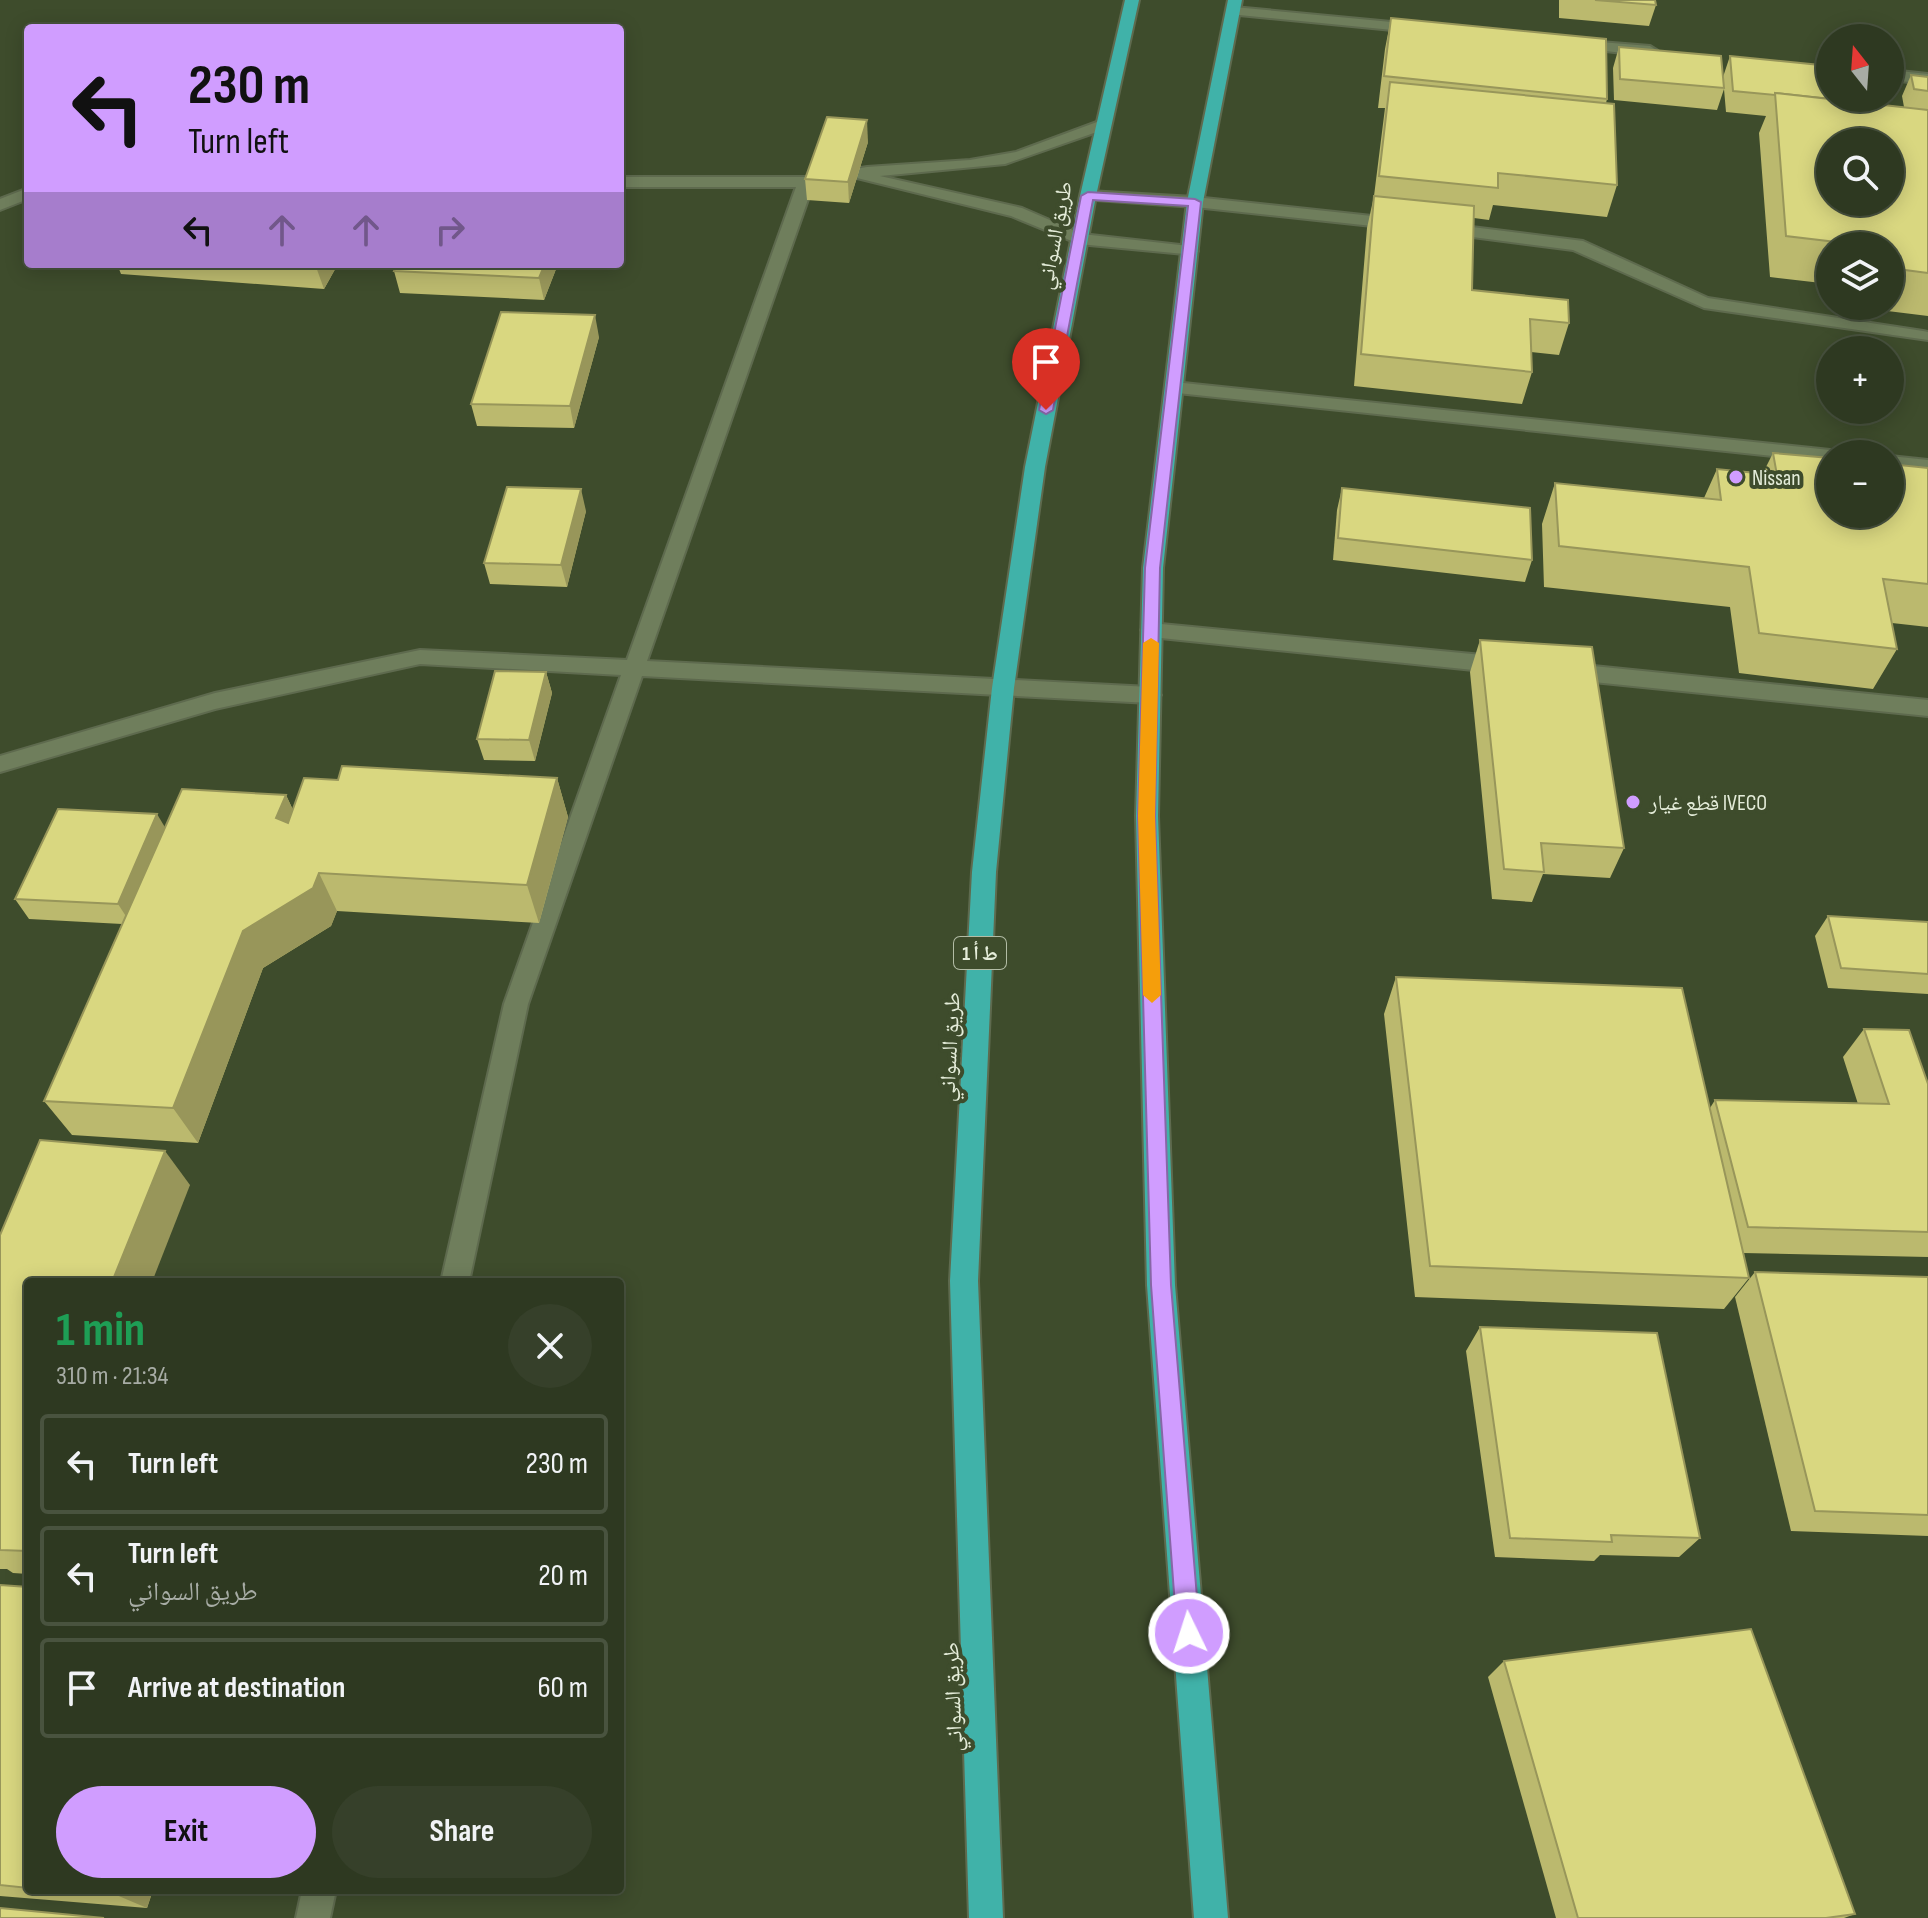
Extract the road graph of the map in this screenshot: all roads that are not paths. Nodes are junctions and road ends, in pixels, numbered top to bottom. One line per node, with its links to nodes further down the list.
1 (1132, 0): 8 (highway, طريق السواني / ط أ 1)
2 (1235, 5): 3 (street); 14 (highway)
3 (1438, 31)
4 (1563, 43): 5 (street)
5 (1673, 54)
6 (1904, 76): 7 (street)
7 (1928, 79)
8 (1105, 124): 9 (street); 13 (highway, طريق السواني / ط أ 1)
9 (855, 174): 11 (street); 16 (street)
10 (624, 182): 11 (street)
11 (806, 182): 24 (street)
12 (24, 195): 15 (street)
13 (1088, 196): 14 (street); 16 (highway, طريق السواني / ط أ 1)
14 (1195, 202): 17 (highway); 18 (street)
15 (0, 205)
16 (1079, 239): 17 (street); 25 (highway, طريق السواني / ط أ 1)
17 (1189, 251): 19 (highway)
18 (1923, 336)
19 (1174, 388): 20 (street); 23 (highway)
20 (1816, 455)
21 (1904, 463): 22 (street)
22 (1928, 466)
23 (1151, 630): 26 (highway); 27 (street)
24 (634, 668): 25 (street); 28 (street); 29 (street)
25 (1003, 688): 26 (street); 32 (highway, طريق السواني / ط أ 1)
26 (1150, 695): 33 (highway)
27 (1928, 708)
28 (0, 764)
29 (456, 1278)
30 (318, 1894): 31 (street)
31 (313, 1918)
32 (986, 1918)
33 (1211, 1918)

